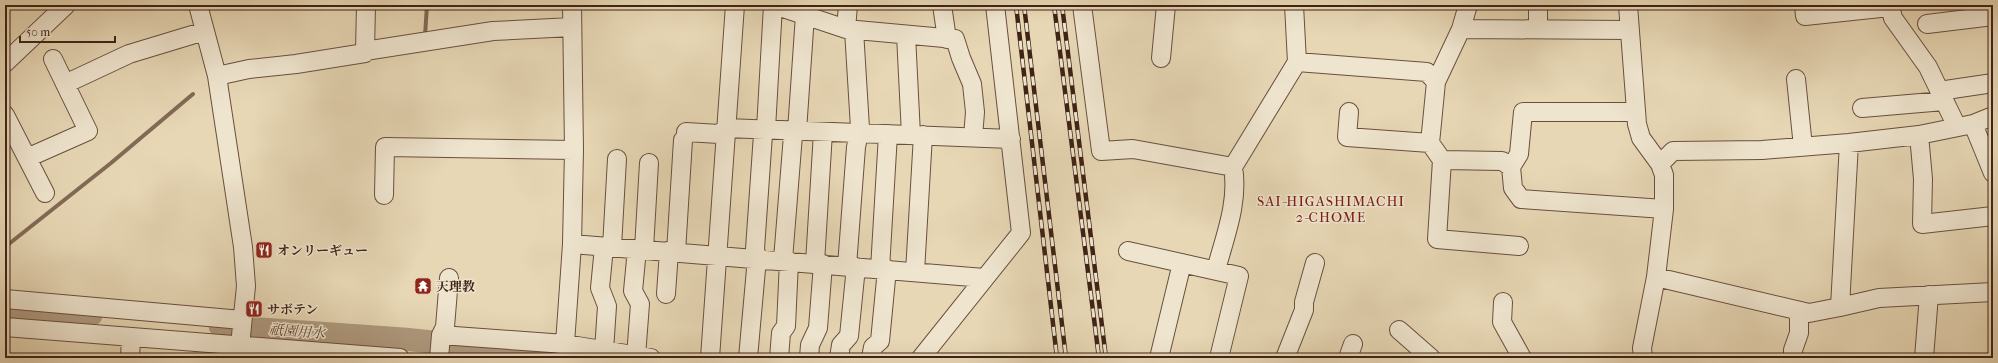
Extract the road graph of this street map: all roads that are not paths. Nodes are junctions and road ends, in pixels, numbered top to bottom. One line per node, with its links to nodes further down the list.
1 (66, 5): 32 (street)
2 (198, 5): 26 (street)
3 (366, 5): 29 (street)
4 (572, 5): 21 (street)
5 (735, 5): 46 (street)
6 (774, 5): 18 (street); 47 (street)
7 (848, 5): 22 (street)
8 (942, 5): 28 (street)
9 (995, 5): 55 (street)
10 (1082, 5): 65 (street)
11 (1166, 5): 30 (street)
12 (1294, 5): 33 (street)
13 (1468, 5): 23 (street)
14 (1538, 5): 24 (street)
15 (1804, 5): 16 (street)
16 (1890, 6): 39 (street)
17 (1627, 7): 25 (street)
18 (805, 15): 22 (street); 48 (street)
19 (1993, 16): 20 (street)
20 (1928, 24)
21 (572, 27): 29 (street); 59 (street)
22 (850, 29): 27 (street); 50 (street)
23 (1461, 29): 24 (street); 36 (street)
24 (1538, 29): 25 (street)
25 (1630, 30): 42 (street)
26 (205, 31): 34 (street); 38 (street)
27 (906, 35): 28 (street); 52 (street)
28 (947, 39): 54 (street)
29 (365, 50): 34 (street)
30 (1161, 58)
31 (53, 59): 38 (street)
32 (5, 62)
33 (1297, 62): 36 (street); 65 (street)
34 (217, 76): 101 (street)
35 (1796, 79): 58 (street)
36 (1436, 82): 56 (street)
37 (1993, 83): 39 (street)
38 (65, 84): 60 (street)
39 (1942, 96): 40 (street); 45 (street)
40 (1862, 108)
41 (1349, 112): 56 (street)
42 (1636, 112): 64 (street); 66 (street)
43 (5, 115): 60 (street)
44 (1993, 116): 45 (street)
45 (1965, 126): 53 (street); 67 (street)
46 (727, 128): 47 (street); 76 (street); 78 (street)
47 (766, 129): 48 (street); 79 (street)
48 (797, 130): 49 (street); 80 (street)
49 (823, 132): 50 (street); 81 (street)
50 (859, 133): 51 (street); 84 (street)
51 (888, 134): 52 (street); 85 (street)
52 (917, 135): 54 (street); 87 (street)
53 (1919, 135): 57 (street); 71 (street)
54 (973, 137): 55 (street)
55 (1011, 139): 90 (street)
56 (1430, 143): 62 (street)
57 (1849, 143): 58 (street); 96 (street)
58 (1803, 147): 64 (street)
59 (574, 150): 69 (street); 72 (street)
60 (27, 158): 68 (street)
61 (617, 159): 74 (street)
62 (1442, 160): 66 (street); 73 (street)
63 (649, 163): 75 (street)
64 (1660, 164): 70 (street)
65 (1233, 167): 86 (street)
66 (1511, 167): 70 (street)
67 (1993, 173)
68 (45, 194)
69 (384, 194)
70 (1664, 208): 88 (street)
71 (1993, 216)
72 (572, 244): 74 (street); 105 (street)
73 (1519, 246)
74 (608, 247): 75 (street); 106 (street)
75 (641, 249): 76 (street); 108 (street)
76 (672, 251): 78 (street); 92 (street)
77 (1128, 252): 82 (street)
78 (718, 255): 79 (street); 111 (street)
79 (757, 258): 80 (street); 112 (street)
80 (786, 260): 81 (street); 113 (street)
81 (819, 263): 84 (street); 114 (street)
82 (1182, 263): 86 (street); 118 (street)
83 (1315, 263): 120 (street)
84 (851, 266): 85 (street); 115 (street)
85 (883, 269): 87 (street); 116 (street)
86 (1216, 270): 119 (street)
87 (916, 272): 90 (street)
88 (1656, 277): 97 (street); 123 (street)
89 (449, 278): 103 (street)
90 (984, 278): 117 (street)
91 (1993, 292): 93 (street)
92 (666, 294)
93 (1929, 295): 96 (street); 125 (street)
94 (5, 299): 98 (street)
95 (1503, 302): 122 (street)
96 (1840, 307): 97 (street)
97 (1799, 311): 124 (street)
98 (39, 313): 99 (street); 101 (street); 102 (street)
99 (5, 326)
100 (1399, 330): 121 (street)
101 (241, 331): 104 (street); 107 (street)
102 (132, 337): 104 (street); 109 (street)
103 (440, 344): 105 (street)
104 (199, 350)
105 (564, 350): 106 (street)
106 (604, 351): 108 (street)
107 (340, 356): 110 (street)
108 (644, 357)
109 (130, 358)
110 (400, 358)
111 (710, 358)
112 (748, 358)
113 (779, 358)
114 (809, 358)
115 (839, 358)
116 (871, 358)
117 (921, 358)
118 (1159, 358)
119 (1219, 358)
120 (1285, 358)
121 (1431, 358)
122 (1522, 358)
123 (1643, 358)
124 (1793, 358)
125 (1924, 358)

